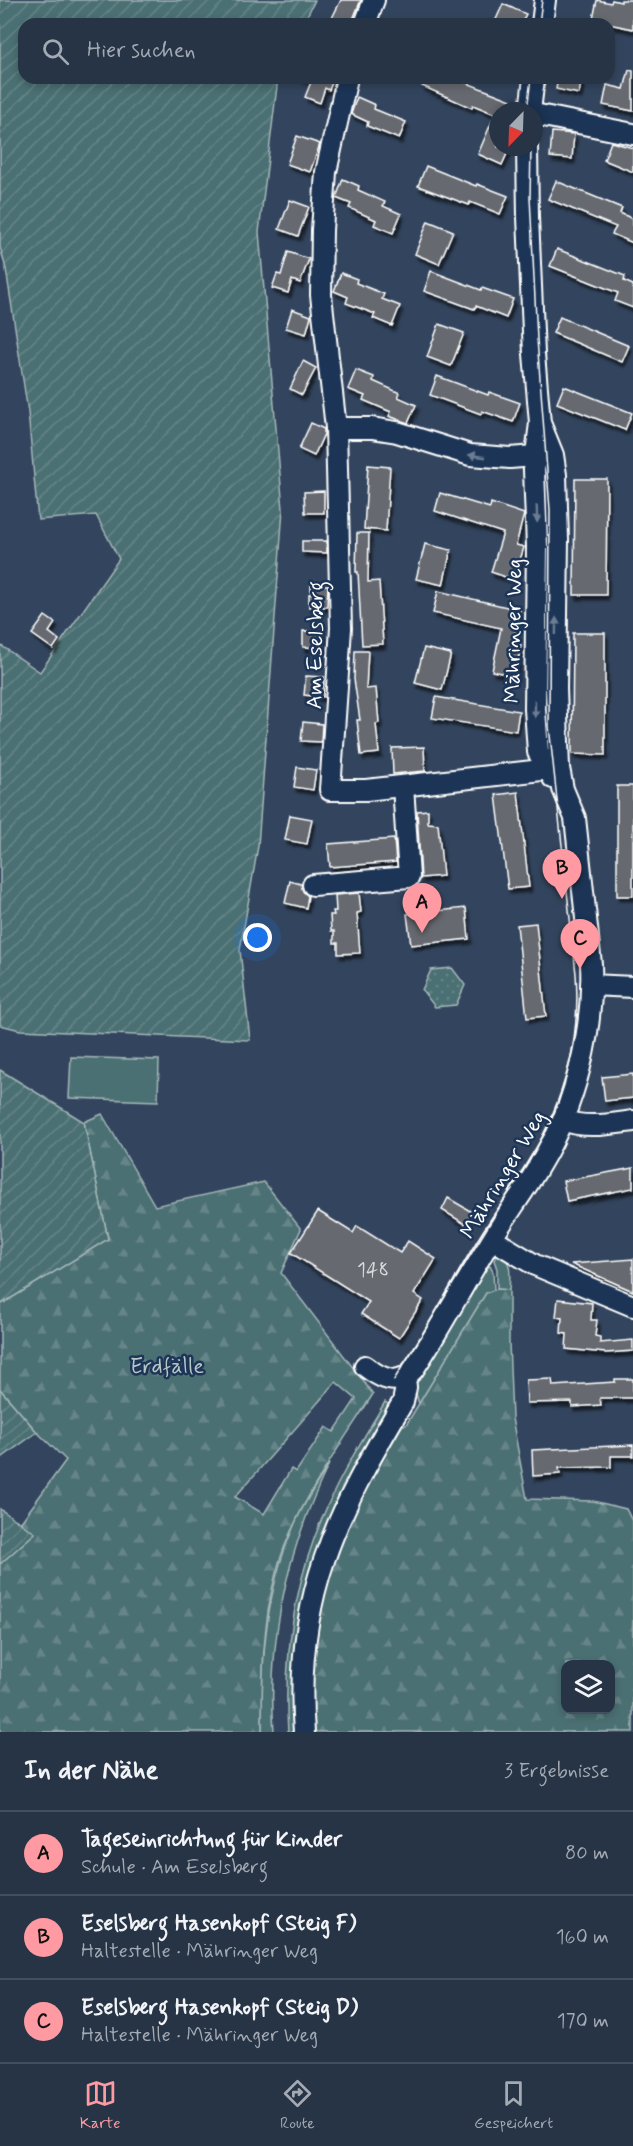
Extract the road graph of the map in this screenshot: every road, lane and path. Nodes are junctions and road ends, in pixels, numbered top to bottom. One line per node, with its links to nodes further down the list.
1 (374, 0): 3 (street)
2 (545, 0): 4 (street)
3 (367, 18)
4 (543, 18)
5 (346, 84): 11 (street, Am Eselsberg)
6 (533, 84): 7 (street)
7 (531, 102)
8 (543, 116): 9 (street)
9 (633, 134)
10 (527, 156): 12 (street, Mähringer Weg)
11 (336, 428): 12 (street, one-way to 11); 14 (street, Am Eselsberg)
12 (544, 455): 13 (street, Mähringer Weg)
13 (553, 769): 14 (street, Am Eselsberg); 16 (street, Mähringer Weg)
14 (403, 786): 15 (street)
15 (313, 885)
16 (591, 986): 17 (street); 18 (street, Mähringer Weg)
17 (633, 987)
18 (563, 1120): 19 (street); 20 (street, Mähringer Weg)
19 (633, 1121)
20 (492, 1239): 21 (street); 23 (street, Mähringer Weg)
21 (633, 1306)
22 (365, 1366): 23 (street)
23 (405, 1378): 24 (street)
24 (304, 1732)

